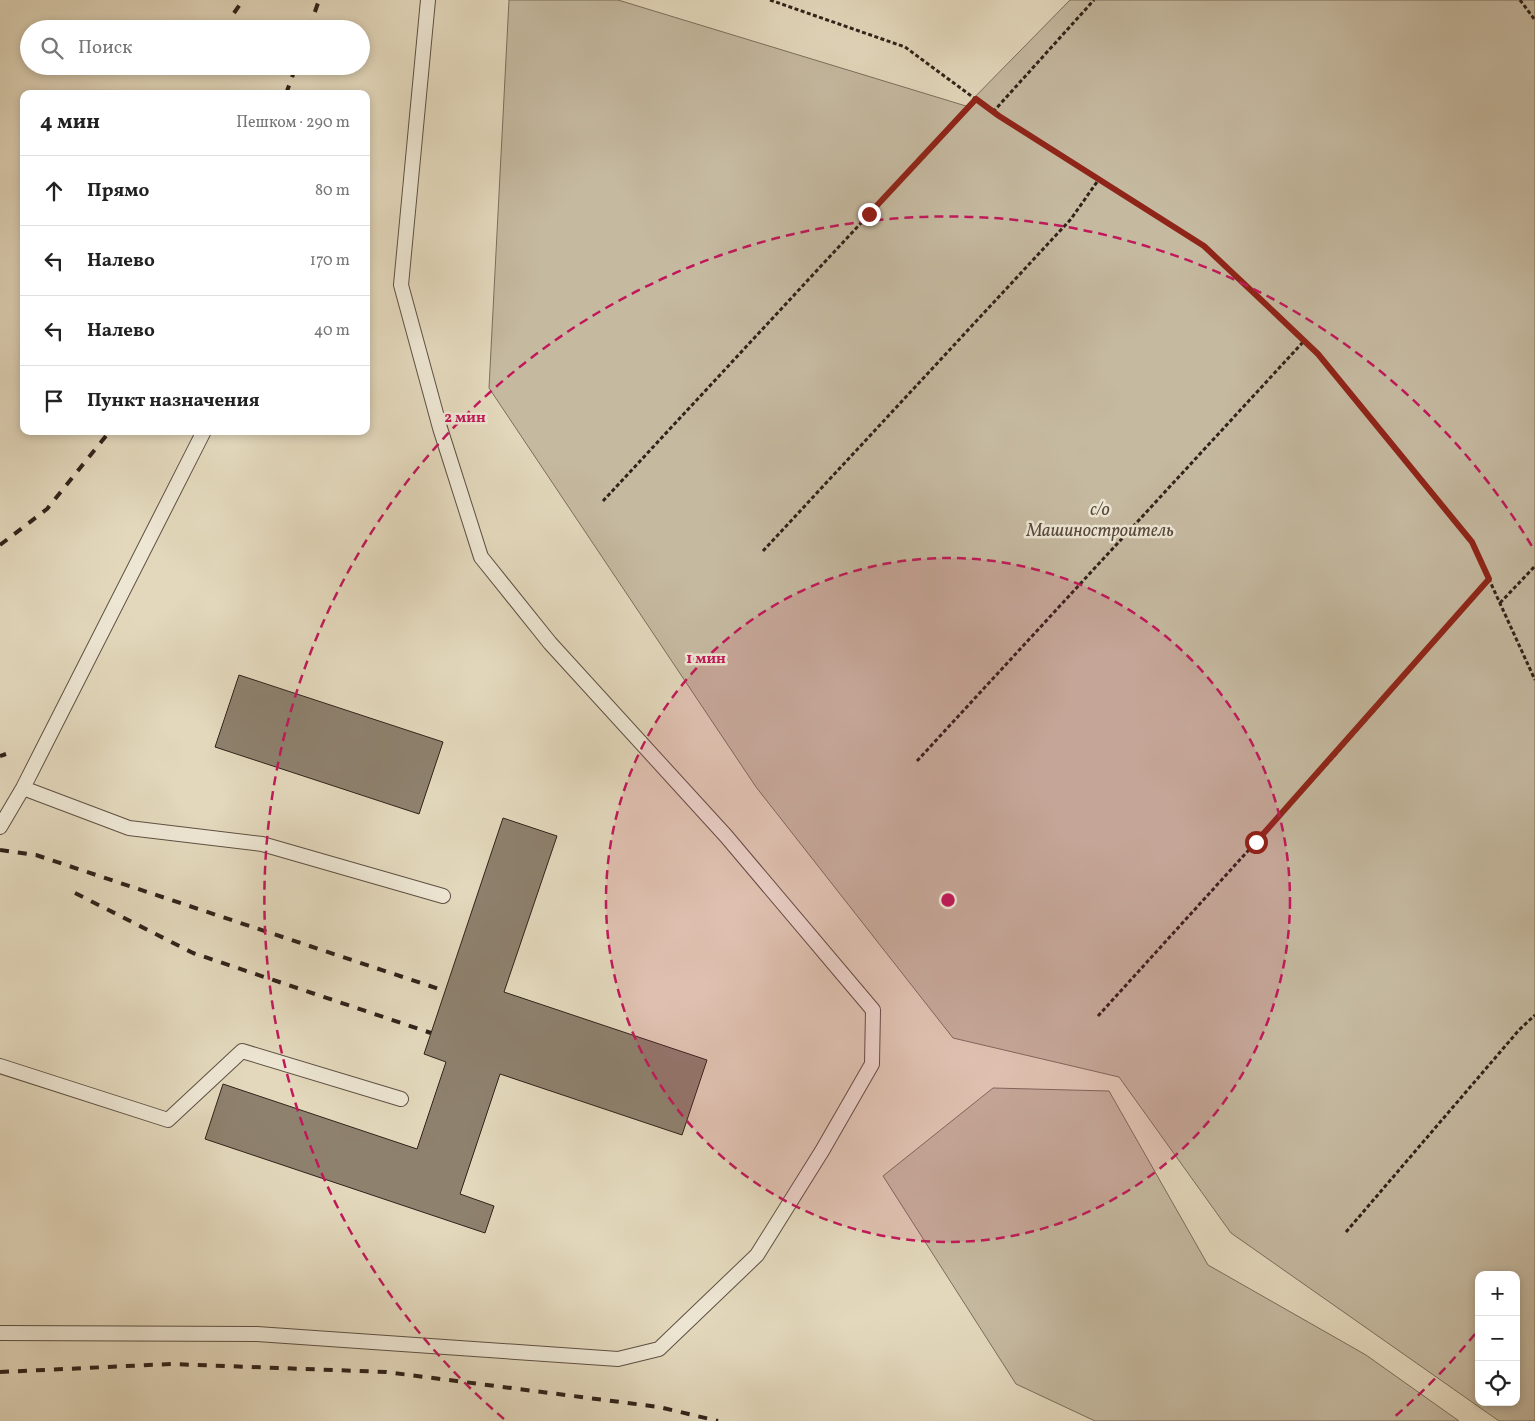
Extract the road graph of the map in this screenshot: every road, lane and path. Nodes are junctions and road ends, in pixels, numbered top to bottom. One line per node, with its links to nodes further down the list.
1 (428, 0): 26 (lane)
2 (770, 0): 6 (path)
3 (1094, 0): 7 (path)
4 (1520, 0): 5 (path)
5 (1535, 20)
6 (976, 99): 7 (path); 11 (path)
7 (993, 112): 8 (path)
8 (1099, 179): 9 (path); 12 (path)
9 (1304, 341): 14 (path); 17 (path)
10 (202, 435): 18 (lane)
11 (603, 501)
12 (763, 551)
13 (1535, 566): 15 (path)
14 (1489, 579): 15 (path); 22 (path)
15 (1500, 602): 16 (path)
16 (1535, 680)
17 (917, 761)
18 (23, 788): 19 (lane); 20 (lane)
19 (0, 827)
20 (443, 896)
21 (1535, 1015): 25 (path)
22 (1098, 1016)
23 (0, 1066): 24 (lane)
24 (400, 1099)
25 (1346, 1232)
26 (0, 1333)

